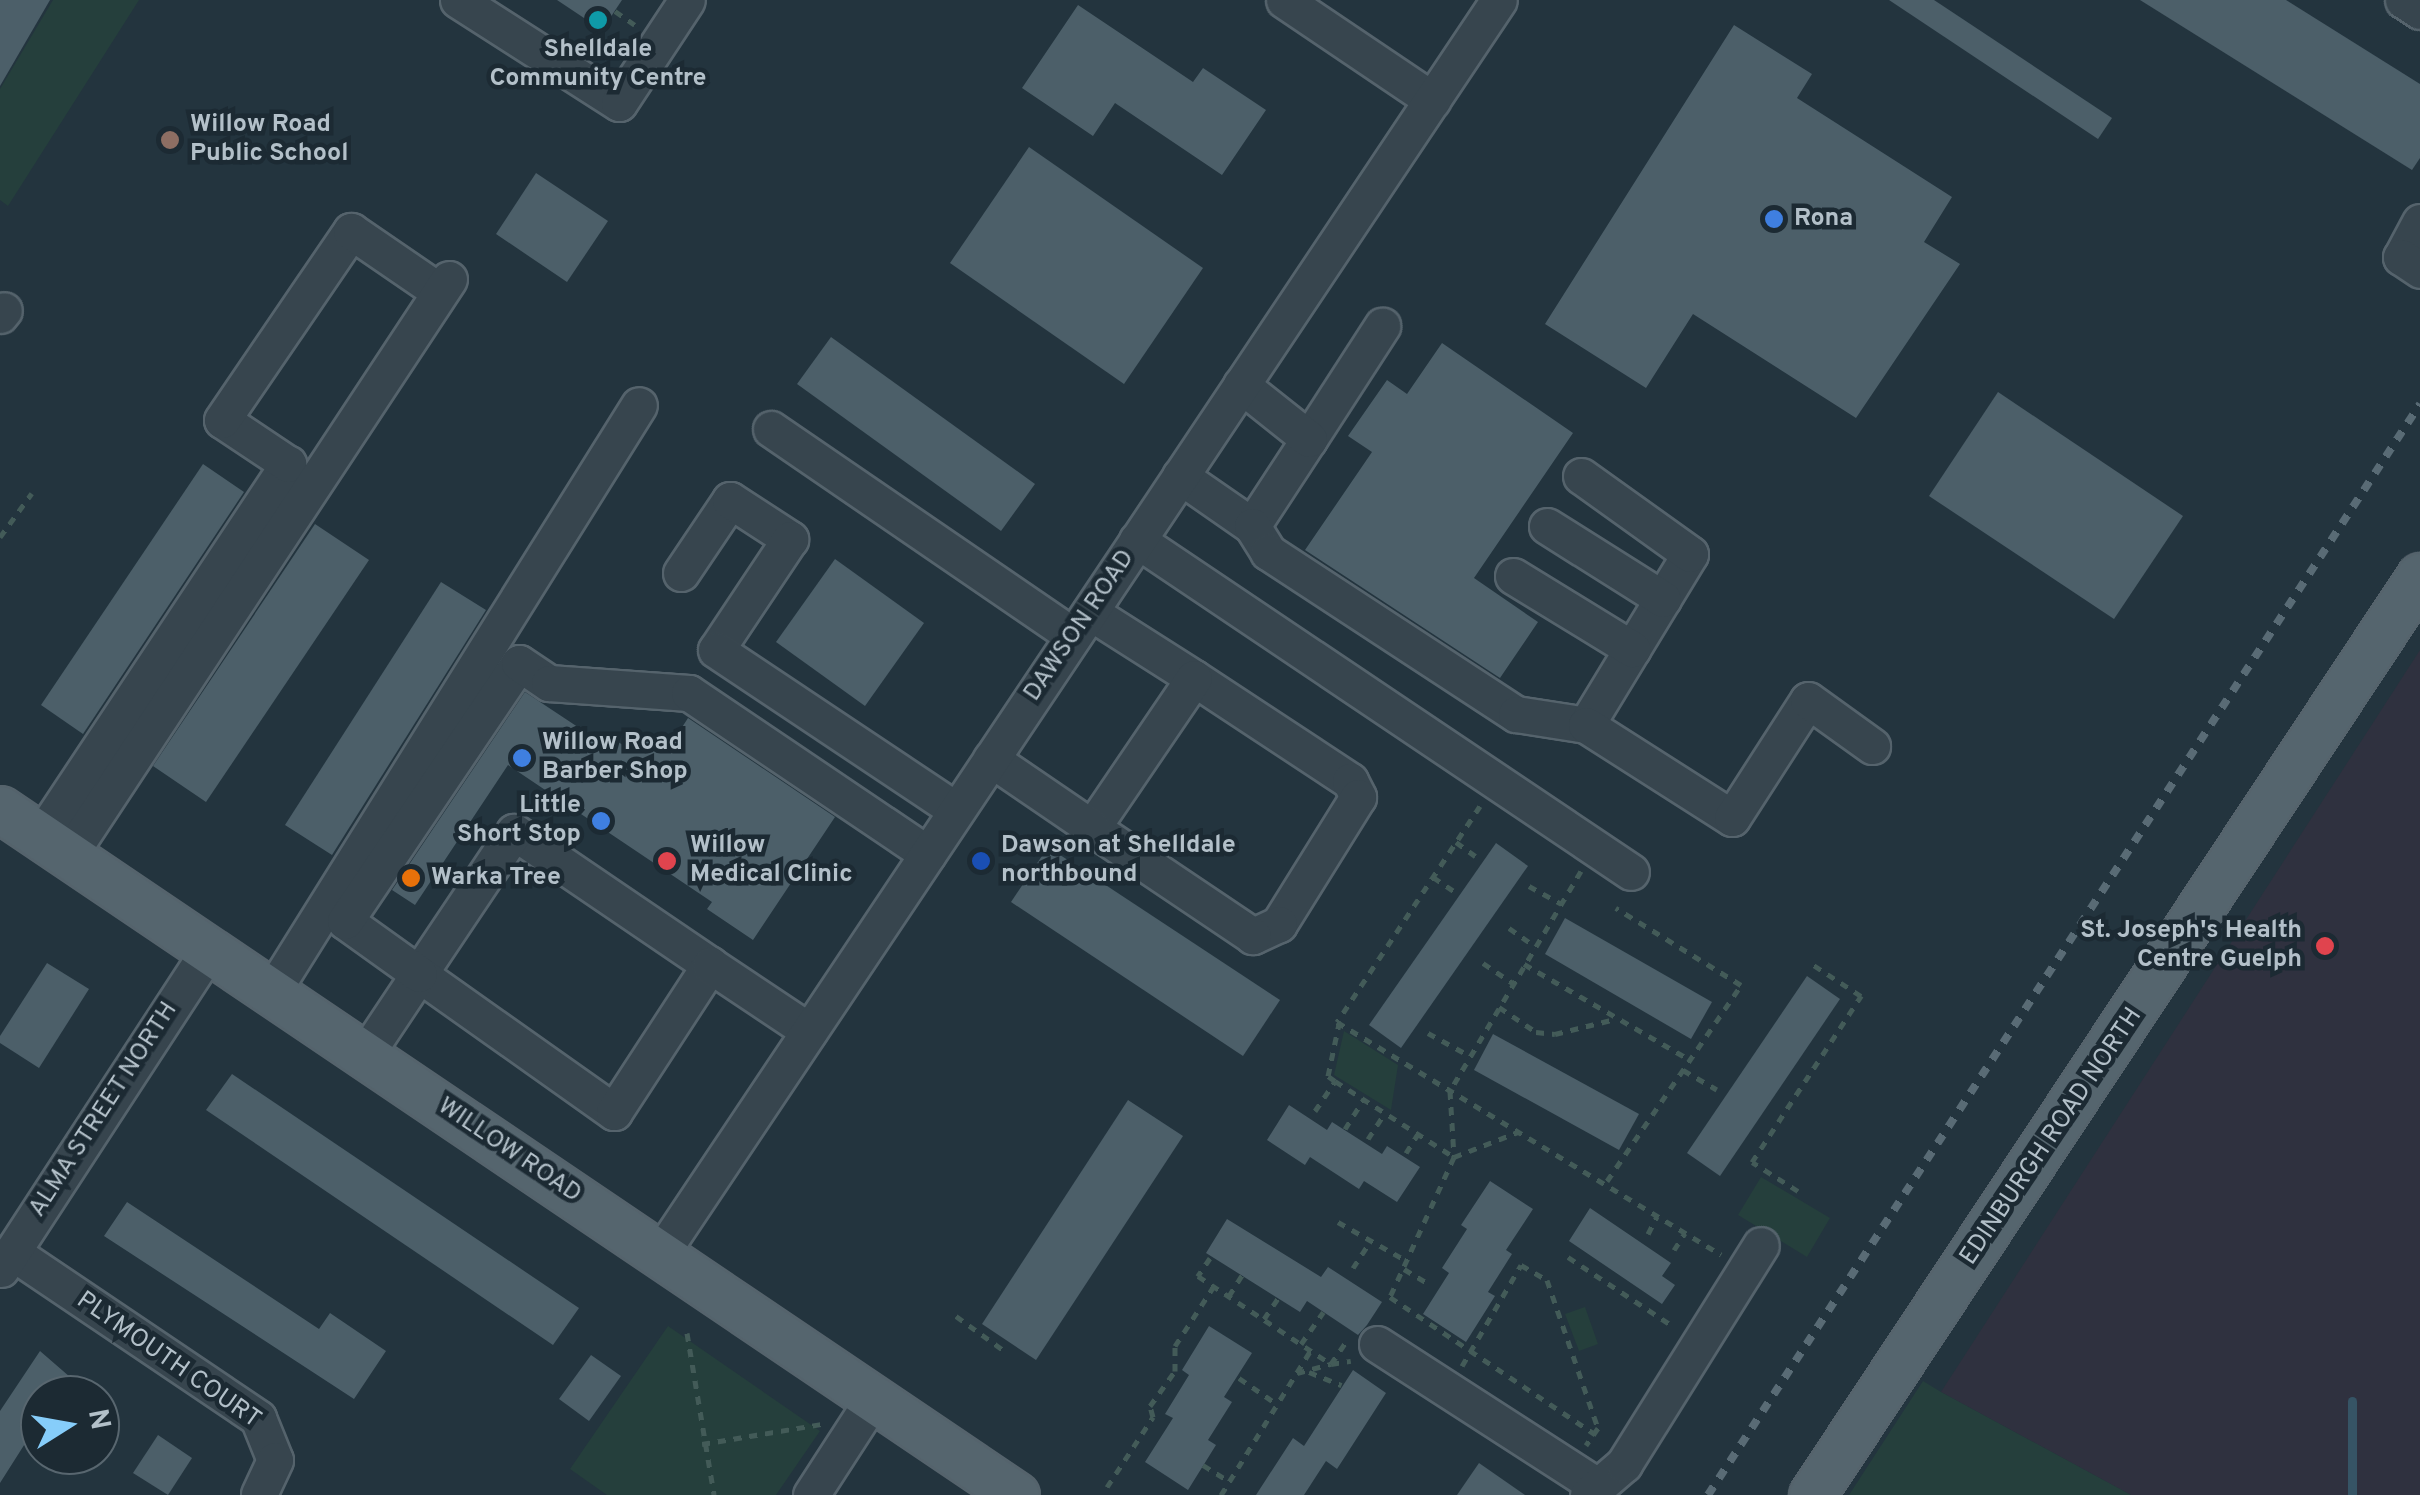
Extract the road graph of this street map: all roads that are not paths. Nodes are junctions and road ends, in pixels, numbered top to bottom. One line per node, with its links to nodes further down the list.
1 (458, 0): 2 (street)
2 (686, 0)
3 (1284, 0): 7 (street)
4 (1498, 0): 7 (street, DAWSON ROAD)
5 (2403, 0): 6 (street)
6 (2420, 11)
7 (1432, 100): 11 (street, DAWSON ROAD)
8 (2420, 222): 9 (street)
9 (2420, 270)
10 (1382, 326): 14 (street)
11 (1241, 385): 14 (street); 15 (street, DAWSON ROAD)
12 (640, 404): 39 (street)
13 (771, 430): 24 (street)
14 (1309, 439): 17 (street)
15 (1180, 476): 17 (street); 19 (street, DAWSON ROAD)
16 (1582, 476): 23 (street)
17 (1252, 526): 27 (street)
18 (1547, 526): 23 (street)
19 (1137, 540): 24 (street, DAWSON ROAD); 35 (street)
20 (681, 573): 31 (street)
21 (1514, 576): 25 (street)
22 (2420, 576): 51 (main road, EDINBURGH ROAD NORTH)
23 (1663, 599): 25 (street)
24 (1082, 624): 26 (street); 29 (street, DAWSON ROAD)
25 (1632, 649): 27 (street)
26 (1194, 678): 32 (street); 32 (street)
27 (1586, 725): 28 (street)
28 (1872, 746)
29 (991, 759): 31 (street, DAWSON ROAD); 32 (street)
30 (0, 808): 33 (main road, WILLOW ROAD)
31 (956, 810): 34 (street, DAWSON ROAD)
32 (1092, 828)
33 (55, 846): 33 (street); 36 (main road, WILLOW ROAD)
34 (928, 854): 38 (street); 40 (street, DAWSON ROAD)
35 (1632, 872)
36 (208, 950): 39 (main road, WILLOW ROAD); 44 (street, ALMA STREET NORTH)
37 (710, 966): 38 (street); 38 (street); 40 (street)
38 (419, 974): 41 (street)
39 (272, 992): 41 (main road, WILLOW ROAD)
40 (809, 1031): 42 (street, DAWSON ROAD)
41 (365, 1054): 42 (main road, WILLOW ROAD)
42 (662, 1253): 46 (main road, WILLOW ROAD)
43 (1753, 1257): 47 (street)
44 (6, 1261): 48 (street, PLYMOUTH COURT)
45 (1366, 1349): 47 (street)
46 (874, 1399): 49 (street); 50 (main road, WILLOW ROAD)
47 (1584, 1483)
48 (259, 1495)
49 (810, 1495)
50 (1016, 1495)
51 (1812, 1495)

